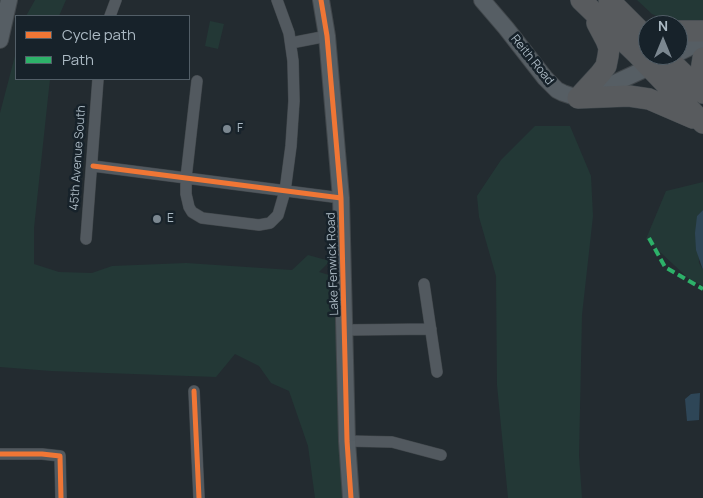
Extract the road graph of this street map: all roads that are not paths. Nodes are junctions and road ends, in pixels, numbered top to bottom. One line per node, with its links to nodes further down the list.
1 (9, 0): 16 (street)
2 (116, 0): 9 (street)
3 (277, 0): 18 (street)
4 (321, 0): 14 (street, Lake Fenwick Road)
5 (482, 0): 28 (street, Reith Road)
6 (609, 0): 11 (highway)
7 (614, 0): 10 (highway)
8 (585, 4): 15 (highway); 28 (highway)
9 (110, 15)
10 (639, 15)
11 (638, 29)
12 (688, 31): 13 (highway)
13 (703, 31)
14 (327, 36): 18 (street); 33 (street, Lake Fenwick Road)
15 (638, 39)
16 (0, 40)
17 (703, 41): 19 (street)
18 (291, 43): 32 (street)
19 (688, 48)
20 (703, 58): 24 (highway)
21 (653, 65): 28 (street)
22 (671, 65): 29 (highway)
23 (674, 65): 27 (highway)
24 (703, 79)
25 (98, 80): 30 (street, 45th Avenue South)
26 (197, 81): 31 (street)
27 (703, 93)
28 (578, 98): 29 (highway)
29 (702, 122)
30 (92, 166): 31 (street); 34 (street, 45th Avenue South)
31 (186, 178): 32 (street); 32 (street)
32 (284, 191): 33 (street)
33 (341, 198): 36 (street, Lake Fenwick Road)
34 (86, 239)
35 (424, 284): 37 (street)
36 (344, 330): 37 (street); 40 (street, Lake Fenwick Road)
37 (431, 330): 38 (street)
38 (437, 372)
39 (194, 391): 45 (street)
40 (347, 441): 42 (street); 43 (street, Lake Fenwick Road)
41 (0, 454): 44 (street)
42 (441, 455)
43 (351, 497)
44 (61, 498)
45 (199, 498)

